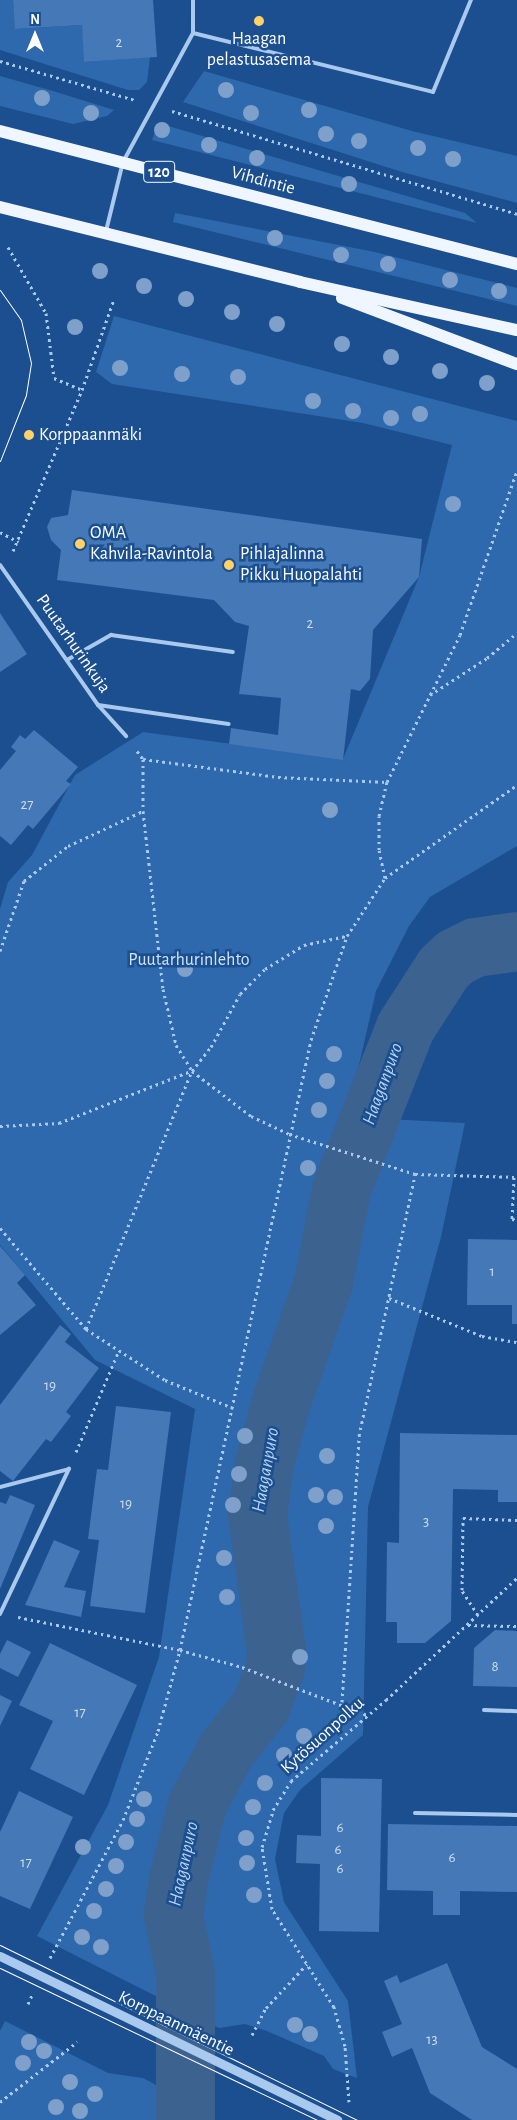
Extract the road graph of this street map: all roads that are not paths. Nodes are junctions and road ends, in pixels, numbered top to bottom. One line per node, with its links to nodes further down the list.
1 (193, 0): 3 (lane)
2 (471, 0): 3 (lane)
3 (193, 33): 5 (lane)
4 (0, 131): 5 (main road, Vihdintie / 120)
5 (123, 162): 7 (lane); 8 (main road, Vihdintie / 120)
6 (0, 207): 7 (main road)
7 (105, 234): 9 (main road)
8 (517, 264)
9 (300, 282): 10 (main road); 11 (main road)
10 (517, 330)
11 (517, 364)
12 (0, 564): 14 (lane, Puutarhurinkuja)
13 (233, 652): 14 (lane)
14 (67, 660): 15 (lane, Puutarhurinkuja)
15 (98, 705): 16 (lane); 17 (lane, Puutarhurinkuja)
16 (230, 724)
17 (126, 736)
18 (0, 1487): 19 (lane)
19 (0, 1614)
20 (484, 1710): 21 (lane)
21 (517, 1711)
22 (415, 1812): 23 (lane)
23 (517, 1815)
24 (0, 1956): 25 (street, Korppaanmäentie)
25 (337, 2120)

